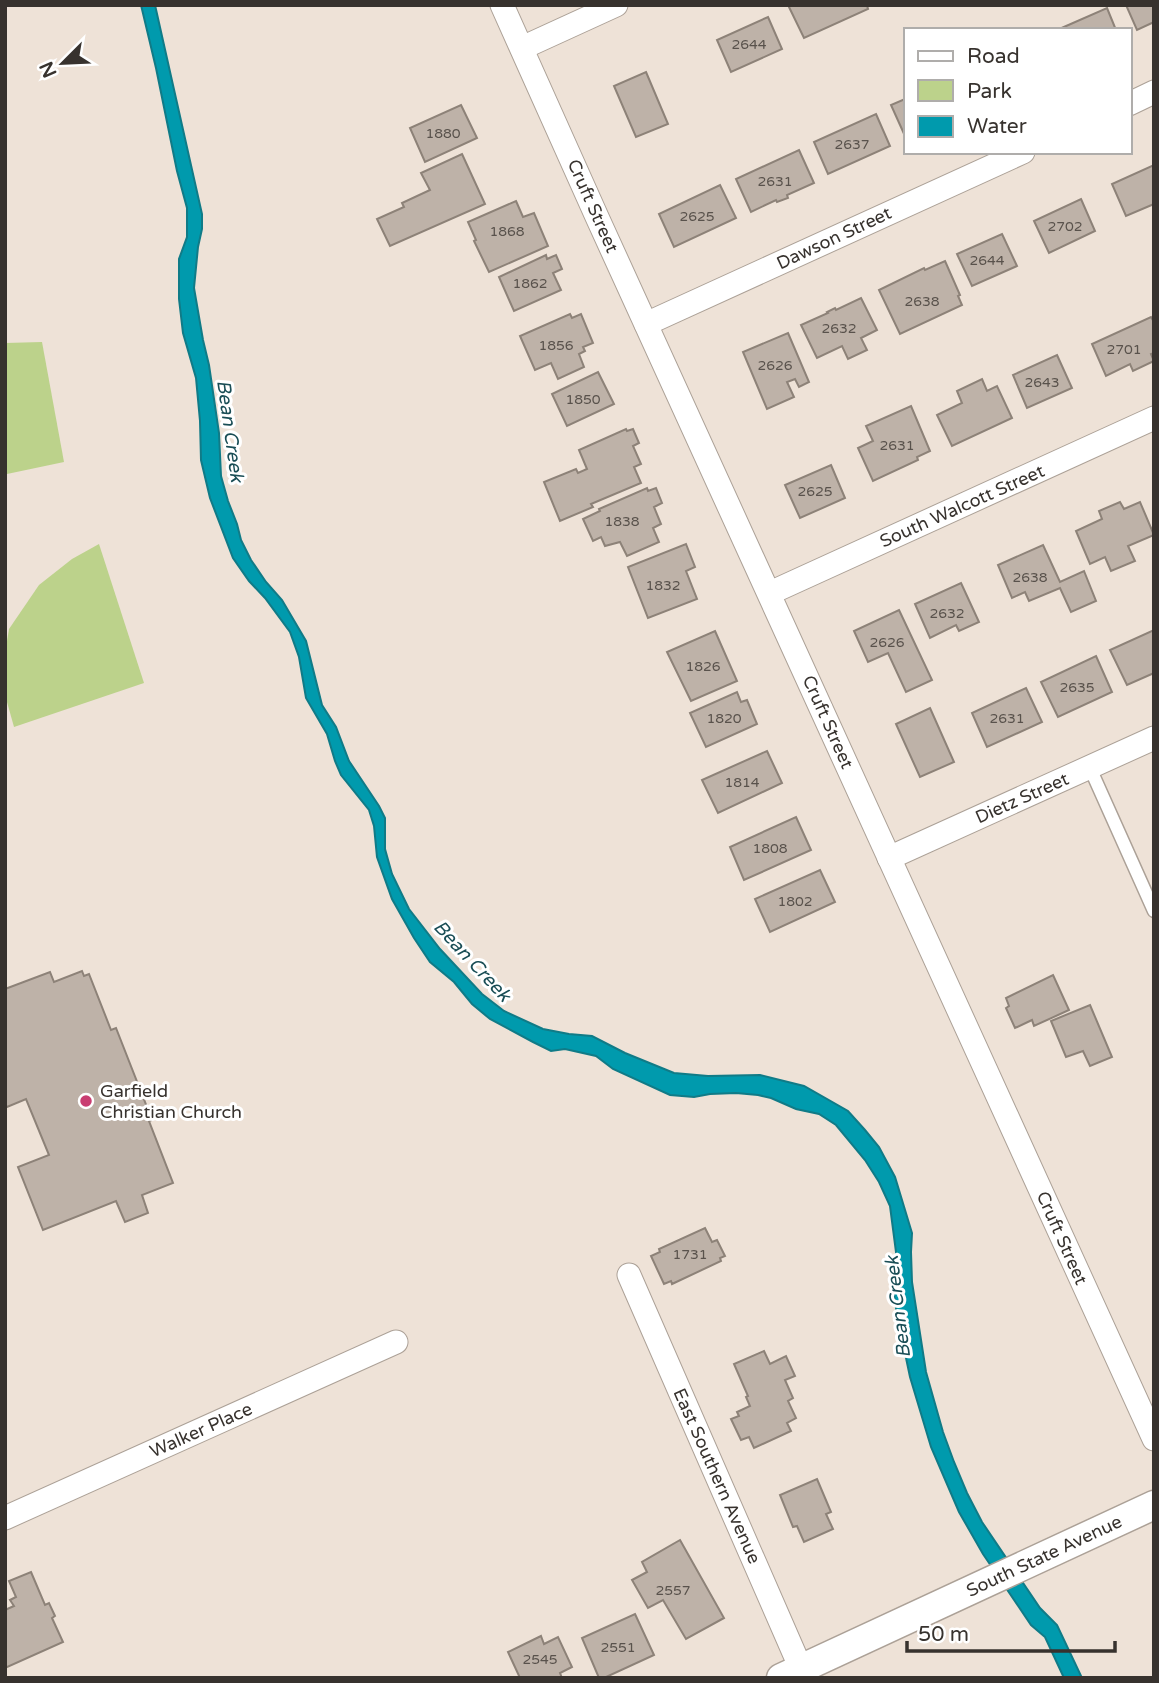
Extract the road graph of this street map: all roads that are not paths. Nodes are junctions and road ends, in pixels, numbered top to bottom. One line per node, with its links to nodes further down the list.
1 (502, 5): 3 (street, Cruft Street)
2 (616, 5): 3 (street)
3 (522, 48): 7 (street, Cruft Street)
4 (1154, 92): 5 (street)
5 (1131, 103)
6 (1019, 154): 7 (street, Dawson Street)
7 (646, 324): 9 (street, Cruft Street)
8 (1154, 418): 9 (street, South Walcott Street)
9 (770, 593): 12 (street, Cruft Street)
10 (1154, 738): 11 (street, Dietz Street)
11 (1090, 768): 12 (street, Dietz Street); 13 (lane)
12 (889, 858): 16 (street, Cruft Street)
13 (1154, 912)
14 (629, 1275): 19 (street, East Southern Avenue)
15 (396, 1342): 18 (street, Walker Place)
16 (1154, 1439)
17 (1154, 1505): 19 (street, South State Avenue)
18 (5, 1518)
19 (795, 1674)

